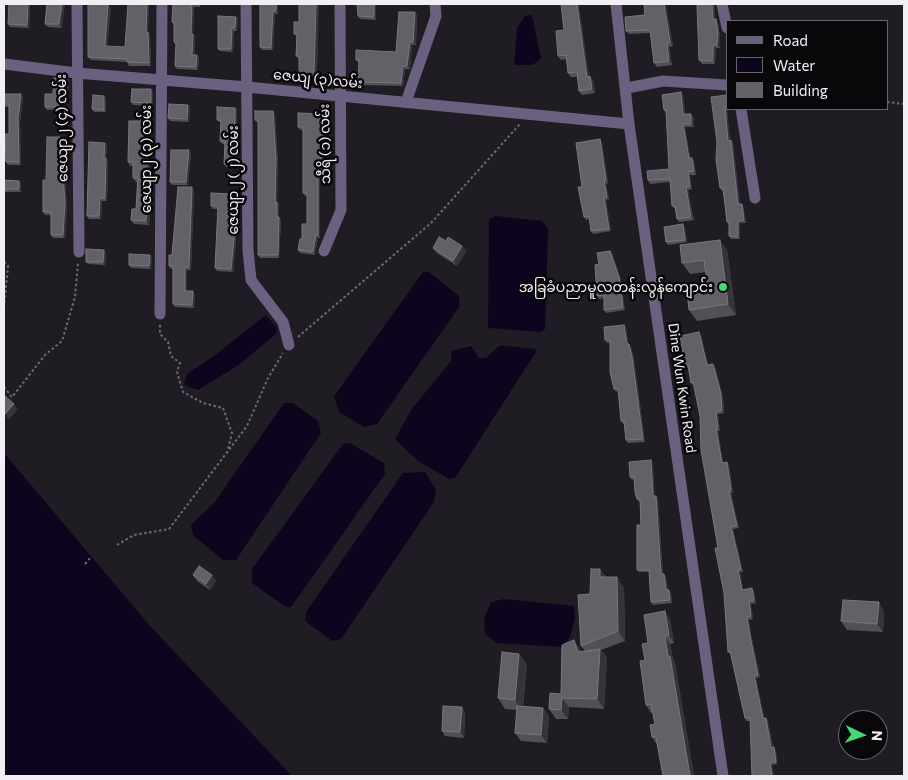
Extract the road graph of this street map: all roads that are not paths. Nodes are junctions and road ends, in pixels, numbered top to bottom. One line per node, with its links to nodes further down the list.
1 (77, 4): 10 (street, ဇေယျာ၂ (၄) လမ်း)
2 (162, 4): 11 (street, ဇေယျာ၂ (၃) လမ်း)
3 (246, 4): 13 (street, ဇေယျာ၂ (၂) လမ်း)
4 (340, 4): 15 (street, သီရိ (၁) လမ်း)
5 (435, 4): 16 (street)
6 (616, 4): 14 (street, Dine Wun Kwin Road)
7 (722, 4): 8 (street)
8 (726, 23)
9 (4, 64): 10 (street, ဇေယျ (၃)လမ်း)
10 (77, 73): 11 (street, ဇေယျ (၃)လမ်း); 20 (street, ဇေယျာ၂ (၄) လမ်း)
11 (162, 79): 13 (street, ဇေယျ (၃)လမ်း); 22 (street, ဇေယျာ၂ (၃) လမ်း)
12 (726, 85): 14 (street)
13 (247, 87): 15 (street, ဇေယျ (၃)လမ်း); 23 (street, ဇေယျာ၂ (၂) လမ်း)
14 (627, 88): 18 (street, Dine Wun Kwin Road)
15 (340, 96): 16 (street, ဇေယျ (၃)လမ်း); 21 (street, သီရိ (၁) လမ်း)
16 (406, 102): 18 (street, ဇေယျ (၃)လမ်း)
17 (741, 110): 19 (street)
18 (629, 124): 24 (street, Dine Wun Kwin Road)
19 (755, 198)
20 (79, 252)
21 (324, 252)
22 (160, 314)
23 (289, 345)
24 (723, 776)

